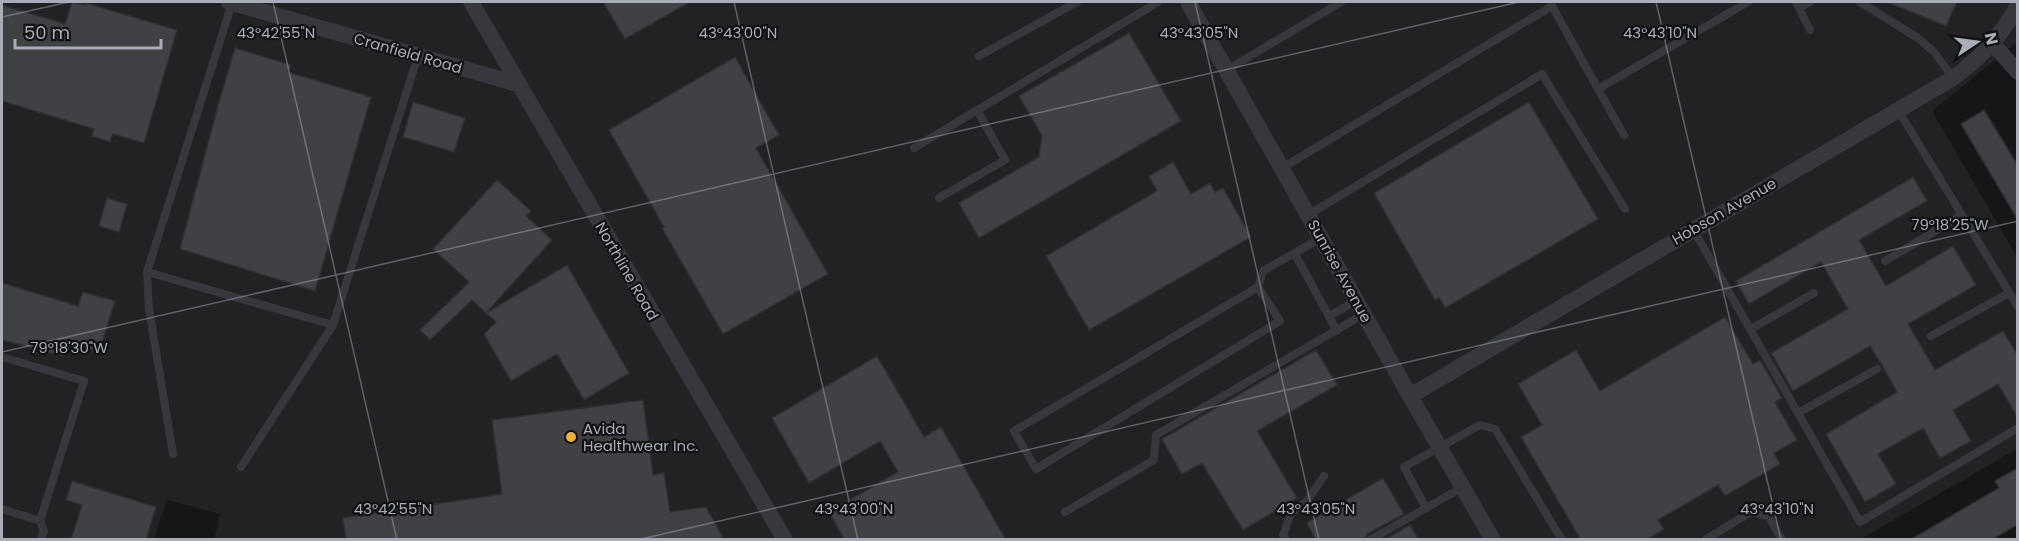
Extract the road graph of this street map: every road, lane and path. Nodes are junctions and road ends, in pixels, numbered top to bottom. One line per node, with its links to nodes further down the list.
1 (230, 2): 15 (street, Cranfield Road); 35 (lane)
2 (471, 2): 20 (street, Northline Road)
3 (1077, 2): 16 (lane)
4 (1158, 2): 23 (lane)
5 (1188, 2): 17 (street, Sunrise Avenue)
6 (1341, 2): 17 (lane)
7 (1748, 2): 21 (lane)
8 (1810, 2): 11 (lane)
9 (1860, 2): 19 (lane)
10 (1555, 4): 21 (lane); 26 (lane)
11 (1798, 5): 13 (lane)
12 (2018, 5): 14 (street, Hobson Avenue)
13 (1810, 30)
14 (1993, 44): 18 (street); 19 (street, Hobson Avenue)
15 (418, 56): 20 (street, Cranfield Road); 42 (lane)
16 (979, 56)
17 (1227, 70): 26 (street, Sunrise Avenue)
18 (2018, 72)
19 (1953, 78): 22 (street, Hobson Avenue)
20 (518, 84): 61 (street, Northline Road)
21 (1598, 89): 24 (lane)
22 (1898, 109): 30 (lane); 31 (street, Hobson Avenue)
23 (977, 110): 25 (lane); 27 (lane)
24 (1624, 135)
25 (914, 148)
26 (1282, 168): 29 (street, Sunrise Avenue)
27 (939, 198)
28 (1625, 209): 29 (lane)
29 (1308, 215): 32 (street, Sunrise Avenue)
30 (1962, 215): 34 (lane); 38 (lane)
31 (1694, 229): 43 (lane); 48 (street, Hobson Avenue)
32 (1321, 238): 33 (lane); 40 (street, Sunrise Avenue)
33 (1295, 254): 36 (lane); 41 (lane)
34 (1886, 261)
35 (147, 272): 42 (lane); 52 (lane)
36 (1258, 287): 36 (lane)
37 (1814, 293): 43 (lane)
38 (2009, 293): 39 (lane); 45 (lane)
39 (2018, 307)
40 (1360, 308): 41 (lane); 44 (lane); 48 (street, Sunrise Avenue)
41 (1329, 316): 44 (lane)
42 (333, 325): 53 (lane)
43 (1751, 329): 49 (lane)
44 (1337, 331): 58 (lane)
45 (1931, 336)
46 (2, 357): 59 (lane)
47 (1877, 369): 49 (lane)
48 (1410, 396): 51 (street, Sunrise Avenue)
49 (1798, 413): 50 (lane)
50 (2018, 428)
51 (1439, 447): 55 (street, Sunrise Avenue); 56 (lane); 65 (lane)
52 (173, 454)
53 (241, 467)
54 (1324, 476): 62 (lane)
55 (1463, 487): 56 (lane); 64 (street, Sunrise Avenue)
56 (1426, 508): 63 (lane)
57 (2, 509): 59 (lane)
58 (1065, 512)
59 (40, 521): 60 (lane)
60 (42, 540)
61 (785, 540)
62 (1286, 540)
63 (1370, 540)
64 (1493, 540)
65 (1562, 540)
66 (1705, 540): 67 (lane)
67 (1782, 540)

